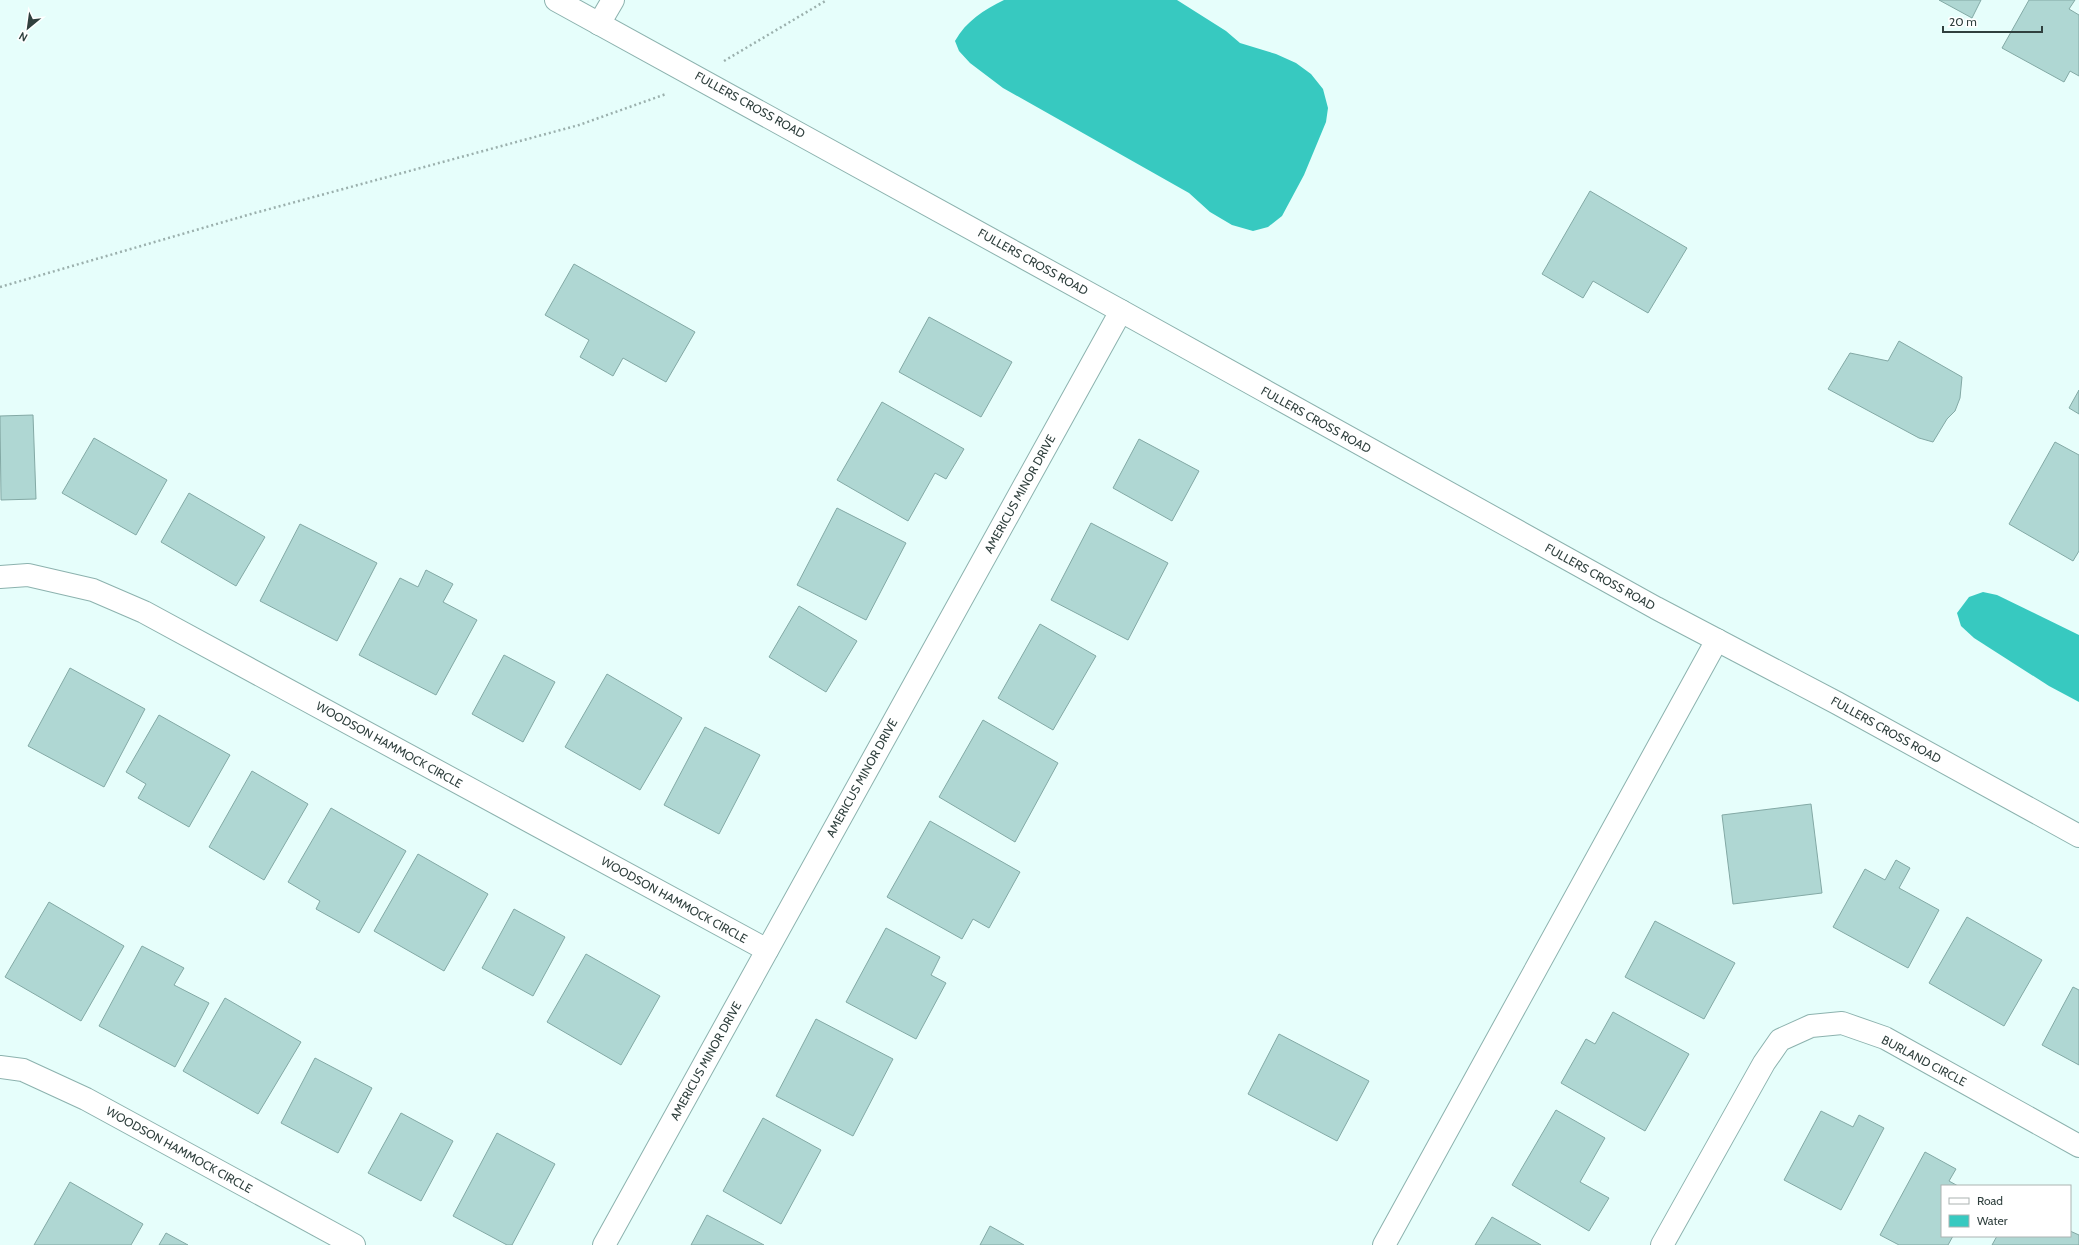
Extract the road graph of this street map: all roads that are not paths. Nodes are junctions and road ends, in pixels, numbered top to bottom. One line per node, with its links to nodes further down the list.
1 (556, 0): 3 (street, FULLERS CROSS ROAD)
2 (613, 0): 3 (street)
3 (599, 24): 4 (street, FULLERS CROSS ROAD)
4 (1121, 311): 6 (street, FULLERS CROSS ROAD); 8 (street, AMERICUS MINOR DRIVE)
5 (0, 577): 8 (street, WOODSON HAMMOCK CIRCLE)
6 (1717, 640): 7 (street, FULLERS CROSS ROAD); 13 (street)
7 (2079, 836)
8 (767, 950): 12 (street, AMERICUS MINOR DRIVE)
9 (0, 1066): 11 (street, WOODSON HAMMOCK CIRCLE)
10 (2079, 1146): 14 (street, BURLAND CIRCLE)
11 (354, 1245)
12 (604, 1245)
13 (1384, 1245)
14 (1662, 1245)

